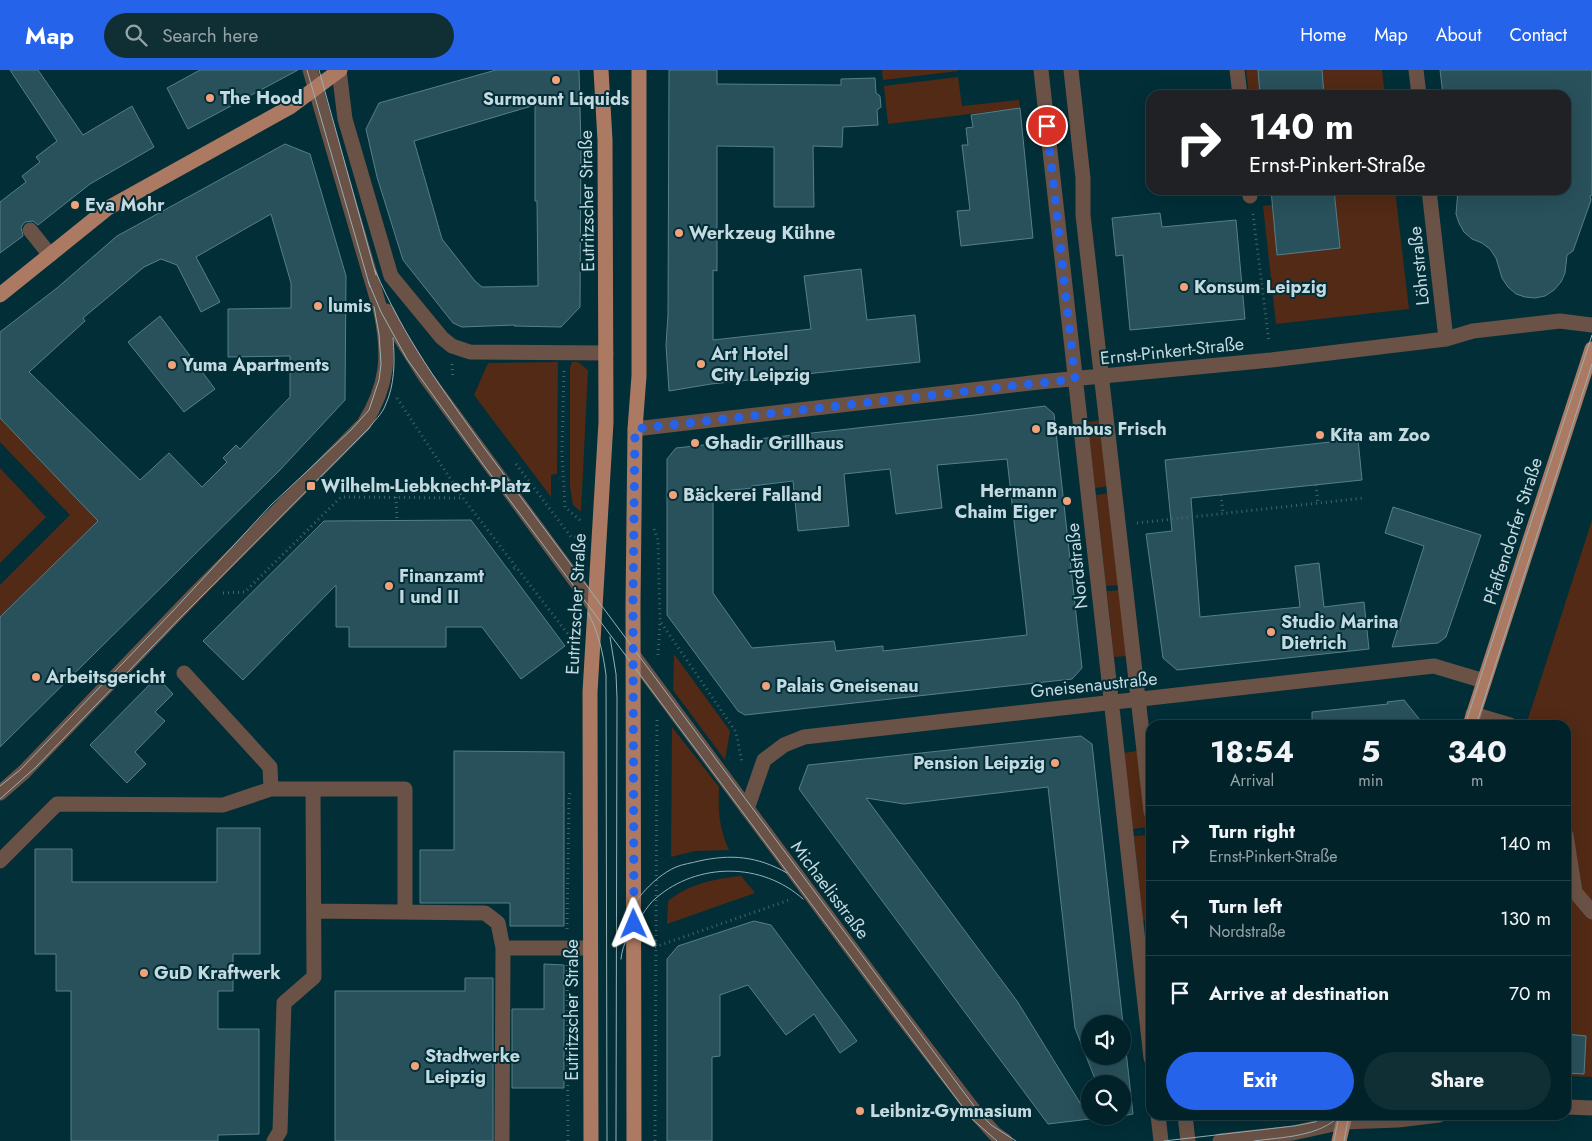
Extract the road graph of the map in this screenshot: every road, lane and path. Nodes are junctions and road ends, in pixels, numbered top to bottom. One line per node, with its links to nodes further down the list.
1 (310, 70): 9 (street)
2 (339, 70): 9 (main road); 16 (street)
3 (601, 70): 23 (main road, Eutritzscher Straße)
4 (639, 70): 28 (main road)
5 (1041, 70): 27 (street, Nordstraße)
6 (1071, 70): 26 (street)
7 (1237, 70): 10 (street)
8 (1416, 70): 11 (street)
9 (315, 89): 15 (main road); 17 (street)
10 (1239, 90)
11 (1418, 90)
12 (1250, 195): 24 (path)
13 (1430, 195): 20 (street, Löhrstraße)
14 (30, 230): 15 (street)
15 (50, 255): 18 (main road)
16 (385, 259): 17 (street); 22 (street)
17 (375, 289): 25 (street); 43 (street)
18 (0, 295)
19 (1592, 325): 20 (street, Ernst-Pinkert-Straße)
20 (1446, 339): 24 (street, Ernst-Pinkert-Straße)
21 (1592, 349): 48 (main road, Pfaffendorfer Straße)
22 (564, 353): 23 (street); 39 (path)
23 (606, 353): 39 (main road, Eutritzscher Straße)
24 (1271, 360): 26 (street, Ernst-Pinkert-Straße)
25 (386, 375): 32 (path); 42 (street)
26 (1102, 377): 27 (street, Ernst-Pinkert-Straße); 38 (street)
27 (1075, 379): 28 (street, Ernst-Pinkert-Straße); 51 (street, Nordstraße)
28 (635, 429): 45 (main road)
29 (1316, 485): 34 (path)
30 (1221, 495): 35 (path)
31 (396, 497): 32 (path); 36 (path); 42 (path)
32 (463, 498): 40 (path)
33 (1364, 498): 34 (path)
34 (1318, 503): 35 (path)
35 (1223, 514): 38 (path)
36 (397, 520)
37 (652, 523): 44 (path)
38 (1119, 525): 50 (street)
39 (599, 536): 43 (main road, Eutritzscher Straße)
40 (516, 567): 41 (path); 46 (path)
41 (509, 571)
42 (195, 594): 57 (street)
43 (594, 606): 46 (main road, Eutritzscher Straße)
44 (660, 621): 49 (path); 54 (path)
45 (634, 655): 49 (street, Michaelisstraße); 78 (main road)
46 (591, 663): 67 (main road, Eutritzscher Straße)
47 (184, 673): 55 (street)
48 (1484, 681): 50 (street, Gneisenaustraße); 52 (main road, Pfaffendorfer Straße)
49 (657, 688): 58 (street, Michaelisstraße); 65 (path)
50 (1139, 699): 51 (street, Gneisenaustraße); 53 (street)
51 (1111, 702): 58 (street, Gneisenaustraße); 68 (street, Nordstraße)
52 (1472, 720)
53 (1146, 765)
54 (742, 767)
55 (270, 789): 56 (street); 59 (street)
56 (313, 789): 62 (street); 63 (street)
57 (0, 793)
58 (747, 809): 61 (street, Michaelisstraße)
59 (0, 861)
60 (1571, 867): 64 (street)
61 (809, 893): 65 (path); 80 (street, Michaelisstraße)
62 (314, 912): 63 (street); 75 (street)
63 (404, 912): 66 (street)
64 (1592, 912)
65 (655, 947): 79 (path)
66 (502, 948): 67 (street); 76 (street)
67 (590, 948): 77 (main road, Eutritzscher Straße)
68 (1146, 1014)
69 (1571, 1108): 70 (street)
70 (1592, 1108)
71 (1159, 1120): 81 (street)
72 (1186, 1120): 82 (street)
73 (1337, 1120): 83 (street)
74 (1344, 1120): 84 (main road)
75 (274, 1141)
76 (502, 1141)
77 (591, 1141)
78 (634, 1141)
79 (655, 1141)
80 (1005, 1141)
81 (1161, 1141)
82 (1188, 1141)
83 (1220, 1141)
84 (1339, 1141)

